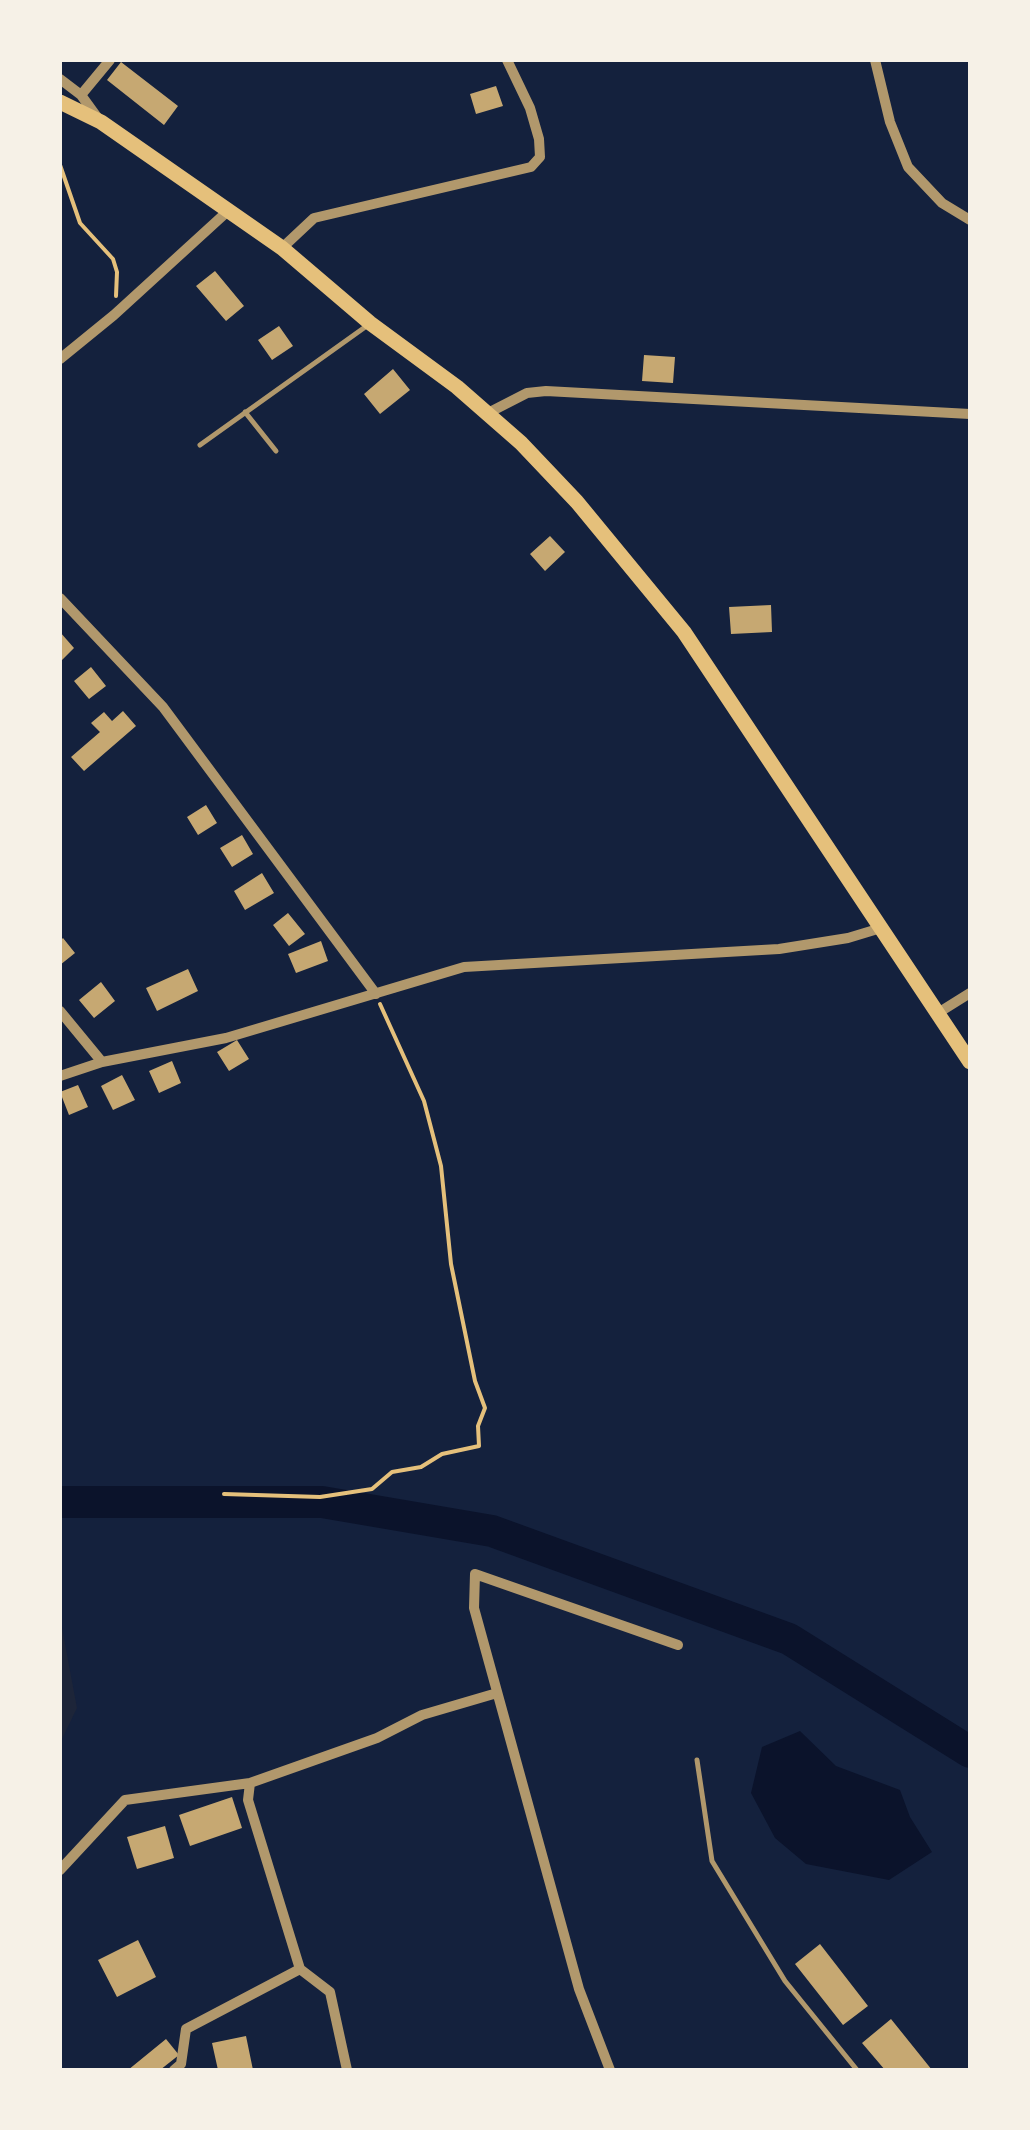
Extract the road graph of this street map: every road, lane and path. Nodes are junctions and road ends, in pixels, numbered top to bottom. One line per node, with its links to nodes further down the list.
1 (110, 60): 5 (street)
2 (507, 60): 11 (street)
3 (875, 60): 10 (street)
4 (60, 80): 5 (street)
5 (81, 95): 7 (street)
6 (60, 102): 7 (main road)
7 (101, 122): 9 (main road)
8 (60, 164): 12 (path)
9 (229, 210): 11 (main road); 12 (street)
10 (970, 220)
11 (282, 248): 13 (main road)
12 (114, 315): 14 (street)
13 (370, 323): 15 (lane); 16 (main road)
14 (60, 359)
15 (245, 412): 18 (lane); 19 (lane)
16 (488, 414): 17 (street); 21 (main road)
17 (970, 414)
18 (200, 445)
19 (276, 451)
20 (60, 598): 23 (street)
21 (881, 928): 23 (street); 25 (main road)
22 (970, 993): 25 (street)
23 (376, 994): 26 (street); 29 (path)
24 (60, 1011): 26 (street)
25 (938, 1014): 27 (main road)
26 (102, 1062): 28 (street)
27 (970, 1062)
28 (60, 1076)
29 (224, 1494)
30 (678, 1646): 31 (street)
31 (497, 1693): 33 (street); 38 (street)
32 (698, 1760): 39 (lane)
33 (250, 1783): 34 (street); 35 (street)
34 (60, 1870)
35 (300, 1969): 36 (street); 37 (street)
36 (179, 2068)
37 (347, 2070)
38 (610, 2070)
39 (857, 2070)

